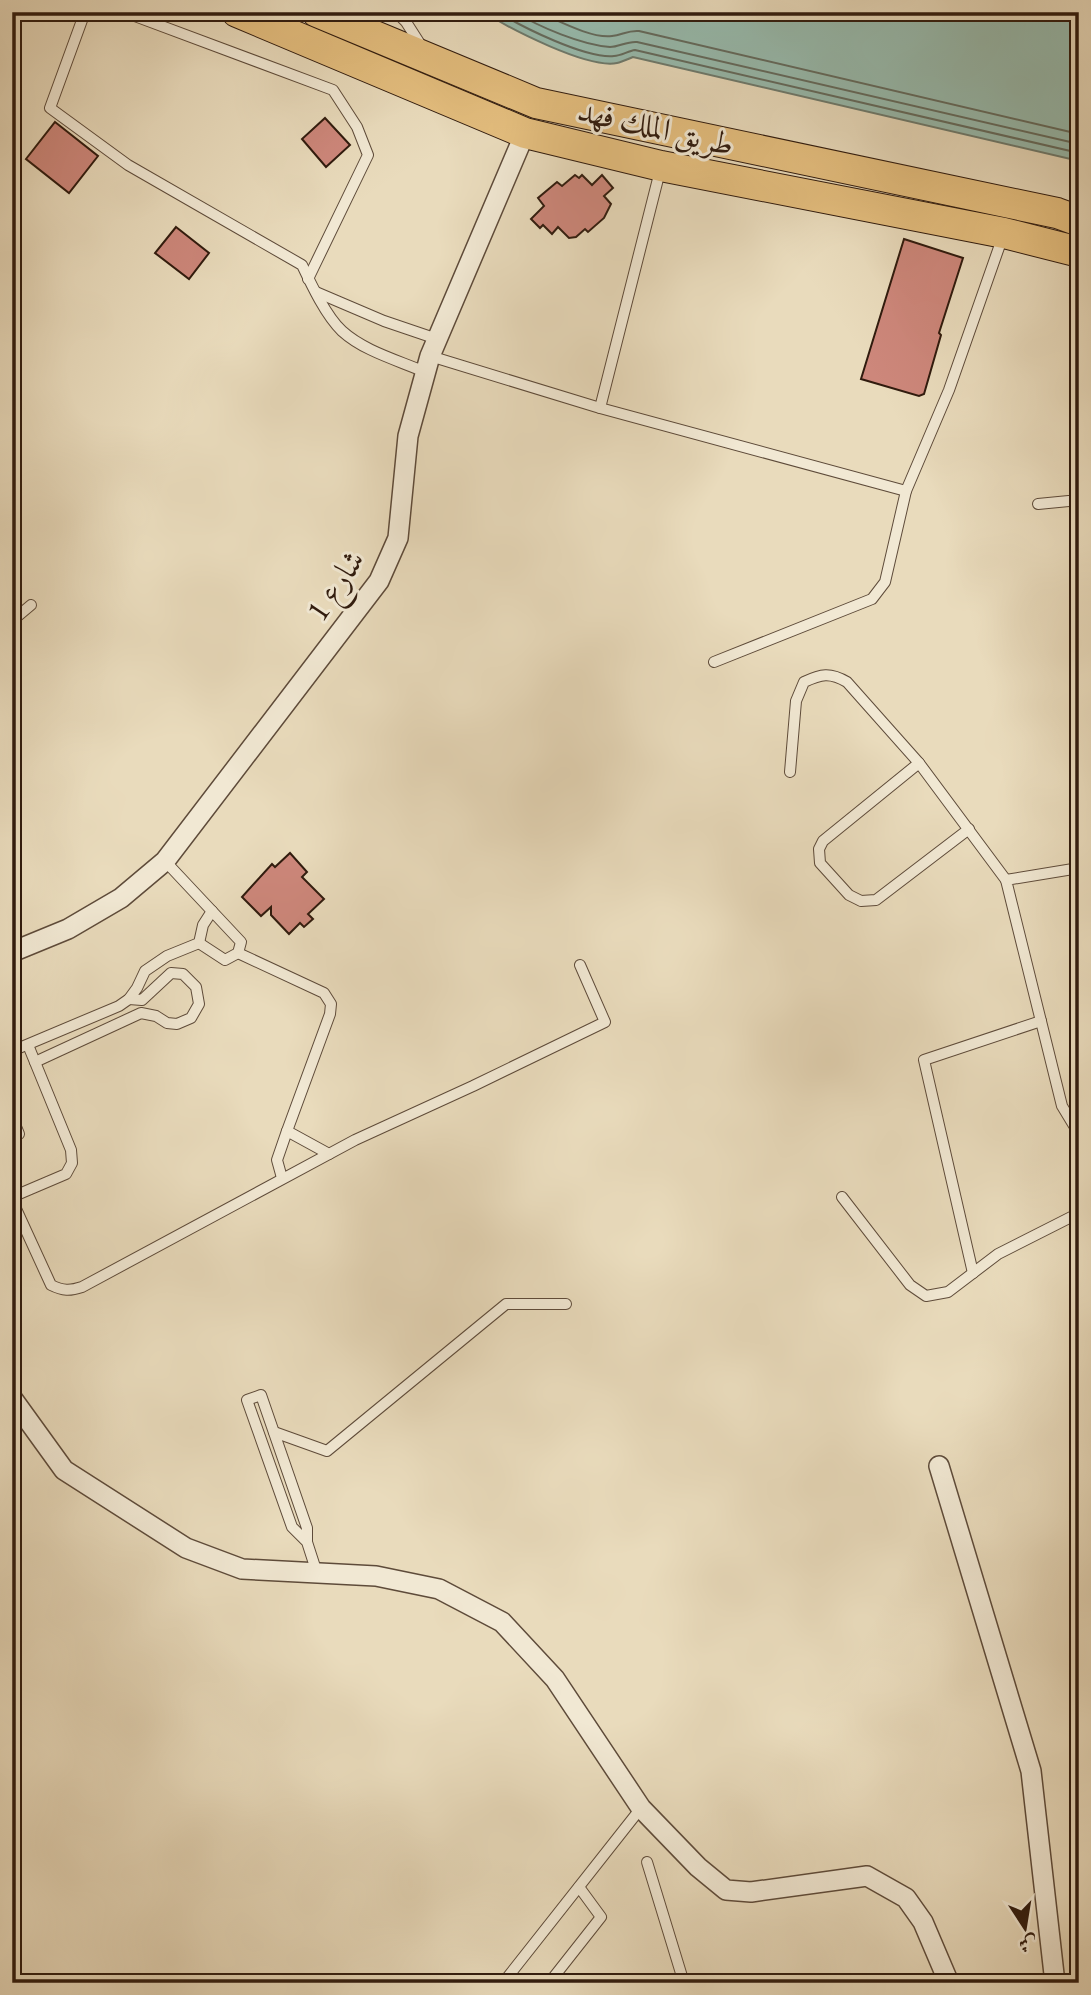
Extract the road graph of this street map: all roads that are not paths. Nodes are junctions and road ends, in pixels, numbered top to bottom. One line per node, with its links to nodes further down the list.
1 (85, 12): 13 (lane)
2 (124, 12): 13 (lane)
3 (237, 12): 8 (main road, طريق الملك فهد)
4 (317, 12): 6 (main road, طريق الملك فهد)
5 (396, 12): 6 (lane)
6 (430, 59): 7 (main road, طريق الملك فهد)
7 (536, 103): 8 (main road); 10 (main road, طريق الملك فهد)
8 (525, 133): 9 (main road, طريق الملك فهد); 15 (street, شارع 1)
9 (661, 166): 11 (main road, طريق الملك فهد); 16 (lane)
10 (1079, 221)
11 (1004, 233): 12 (main road, طريق الملك فهد); 17 (lane)
12 (1079, 252)
13 (308, 279): 14 (lane)
14 (315, 292): 15 (lane); 15 (lane)
15 (431, 356): 16 (lane); 26 (street, شارع 1)
16 (600, 408): 17 (lane)
17 (906, 491): 22 (lane)
18 (1079, 500): 19 (lane)
19 (1038, 505)
20 (31, 606): 21 (lane)
21 (12, 621)
22 (714, 662)
23 (919, 763): 24 (lane); 25 (lane); 25 (lane)
24 (790, 772)
25 (969, 829): 28 (lane)
26 (165, 861): 29 (lane); 31 (street, شارع 1)
27 (1079, 868): 28 (lane)
28 (1006, 880): 35 (lane)
29 (212, 911): 30 (lane); 32 (lane)
30 (199, 943): 32 (lane); 34 (lane)
31 (12, 952)
32 (238, 953): 40 (lane)
33 (580, 965): 43 (lane)
34 (129, 999): 36 (lane); 38 (lane)
35 (1041, 1021): 42 (lane); 48 (lane)
36 (28, 1045): 37 (lane); 38 (lane)
37 (12, 1051)
38 (36, 1062): 46 (lane)
39 (12, 1117): 41 (lane)
40 (287, 1131): 43 (lane); 44 (lane)
41 (19, 1134)
42 (1079, 1134)
43 (330, 1154): 44 (lane)
44 (282, 1178): 46 (lane)
45 (842, 1197): 48 (lane)
46 (12, 1199)
47 (1079, 1213): 48 (lane)
48 (973, 1273)
49 (566, 1304): 51 (lane)
50 (12, 1398): 54 (street)
51 (274, 1432): 53 (lane); 53 (lane)
52 (939, 1466): 62 (street)
53 (307, 1542): 54 (lane)
54 (317, 1573): 55 (street)
55 (641, 1808): 57 (lane); 61 (street)
56 (647, 1862): 60 (lane)
57 (579, 1887): 58 (lane); 59 (lane)
58 (503, 1983)
59 (549, 1983)
60 (684, 1983)
61 (949, 1983)
62 (1055, 1983)

